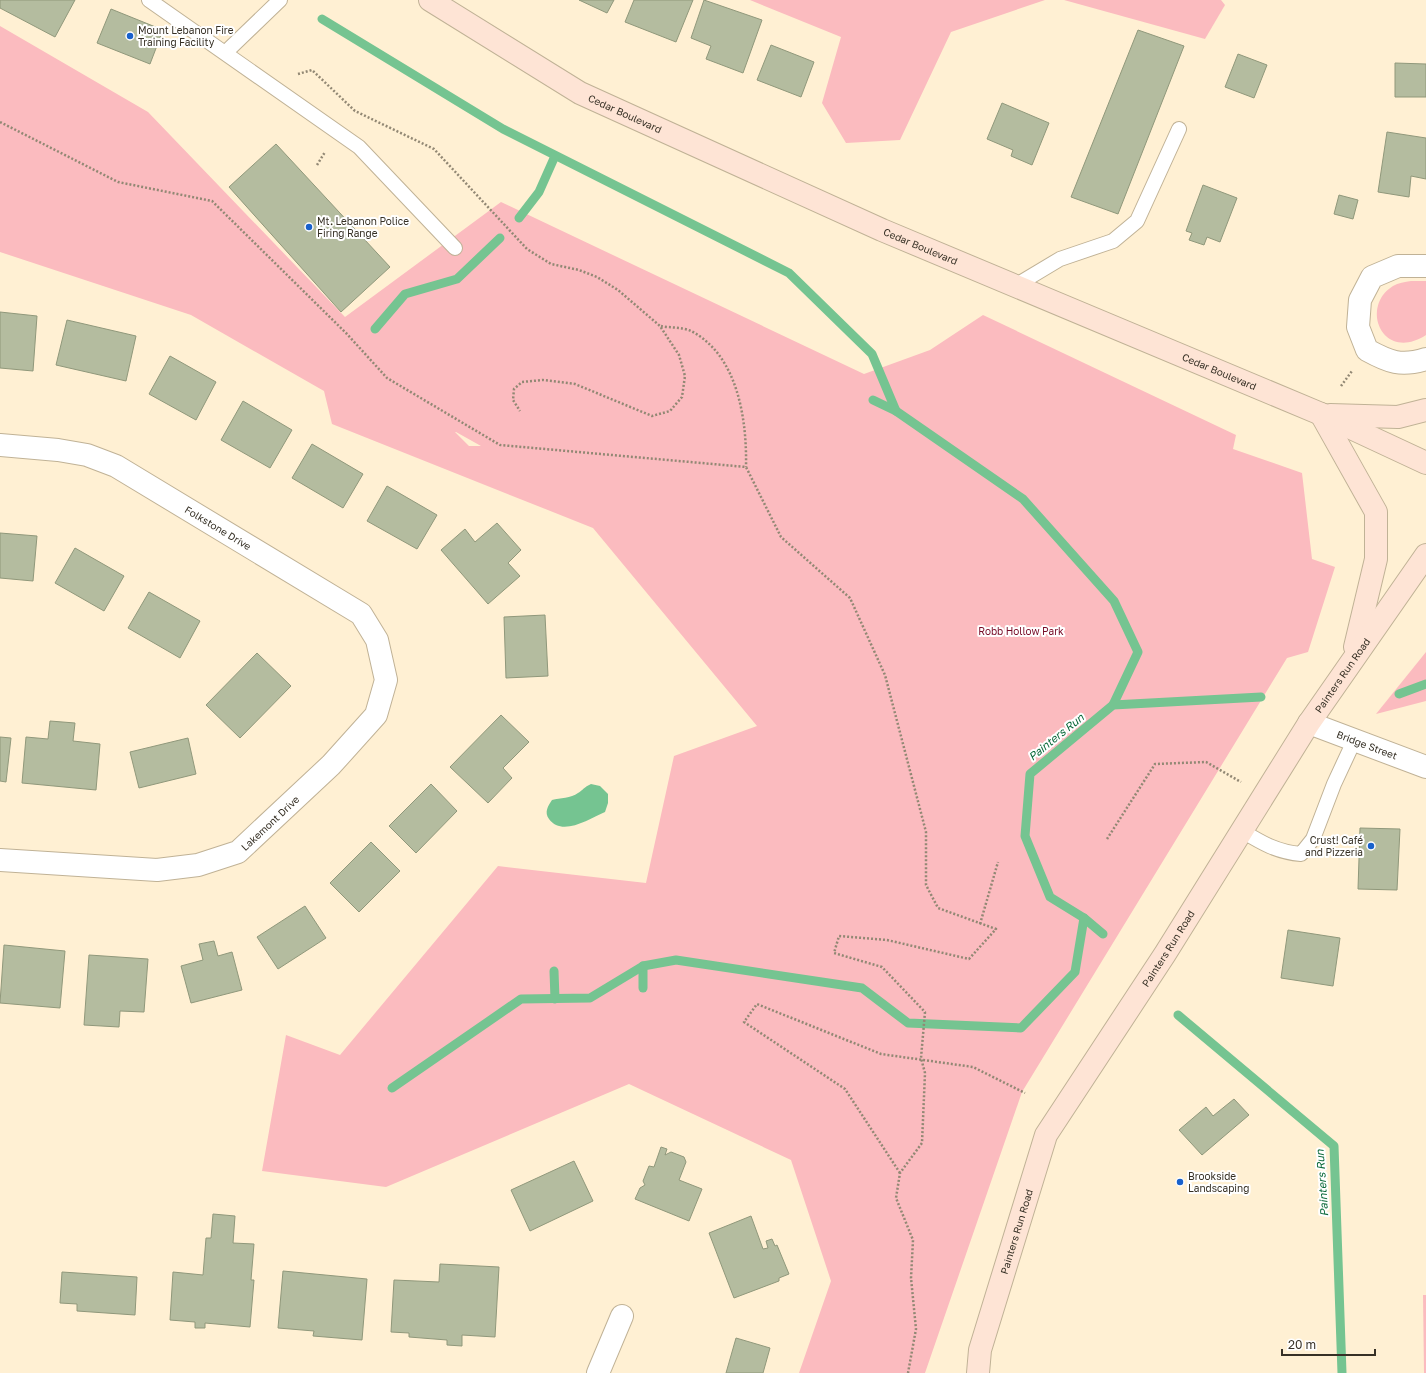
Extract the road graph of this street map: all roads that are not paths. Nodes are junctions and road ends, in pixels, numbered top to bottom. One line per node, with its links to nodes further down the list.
1 (149, 0): 4 (lane)
2 (280, 0): 4 (lane)
3 (430, 0): 8 (street, Cedar Boulevard)
4 (226, 52): 6 (lane)
5 (1179, 129): 8 (lane)
6 (455, 248)
7 (1426, 266): 9 (street)
8 (1015, 286): 11 (street, Cedar Boulevard)
9 (1426, 359)
10 (1426, 410): 11 (street)
11 (1321, 414): 13 (street, Cedar Boulevard); 15 (street)
12 (0, 445): 16 (street, Folkstone Drive)
13 (1426, 463)
14 (1426, 555): 15 (street, Painters Run Road)
15 (1352, 658): 17 (street, Painters Run Road)
16 (386, 680): 21 (street, Lakemont Drive)
17 (1309, 723): 18 (street, Bridge Street); 20 (street, Painters Run Road)
18 (1354, 740): 19 (street, Bridge Street); 20 (lane)
19 (1426, 767)
20 (1242, 831): 24 (street, Painters Run Road)
21 (0, 860)
22 (622, 1316): 23 (street)
23 (598, 1373)
24 (978, 1373)

